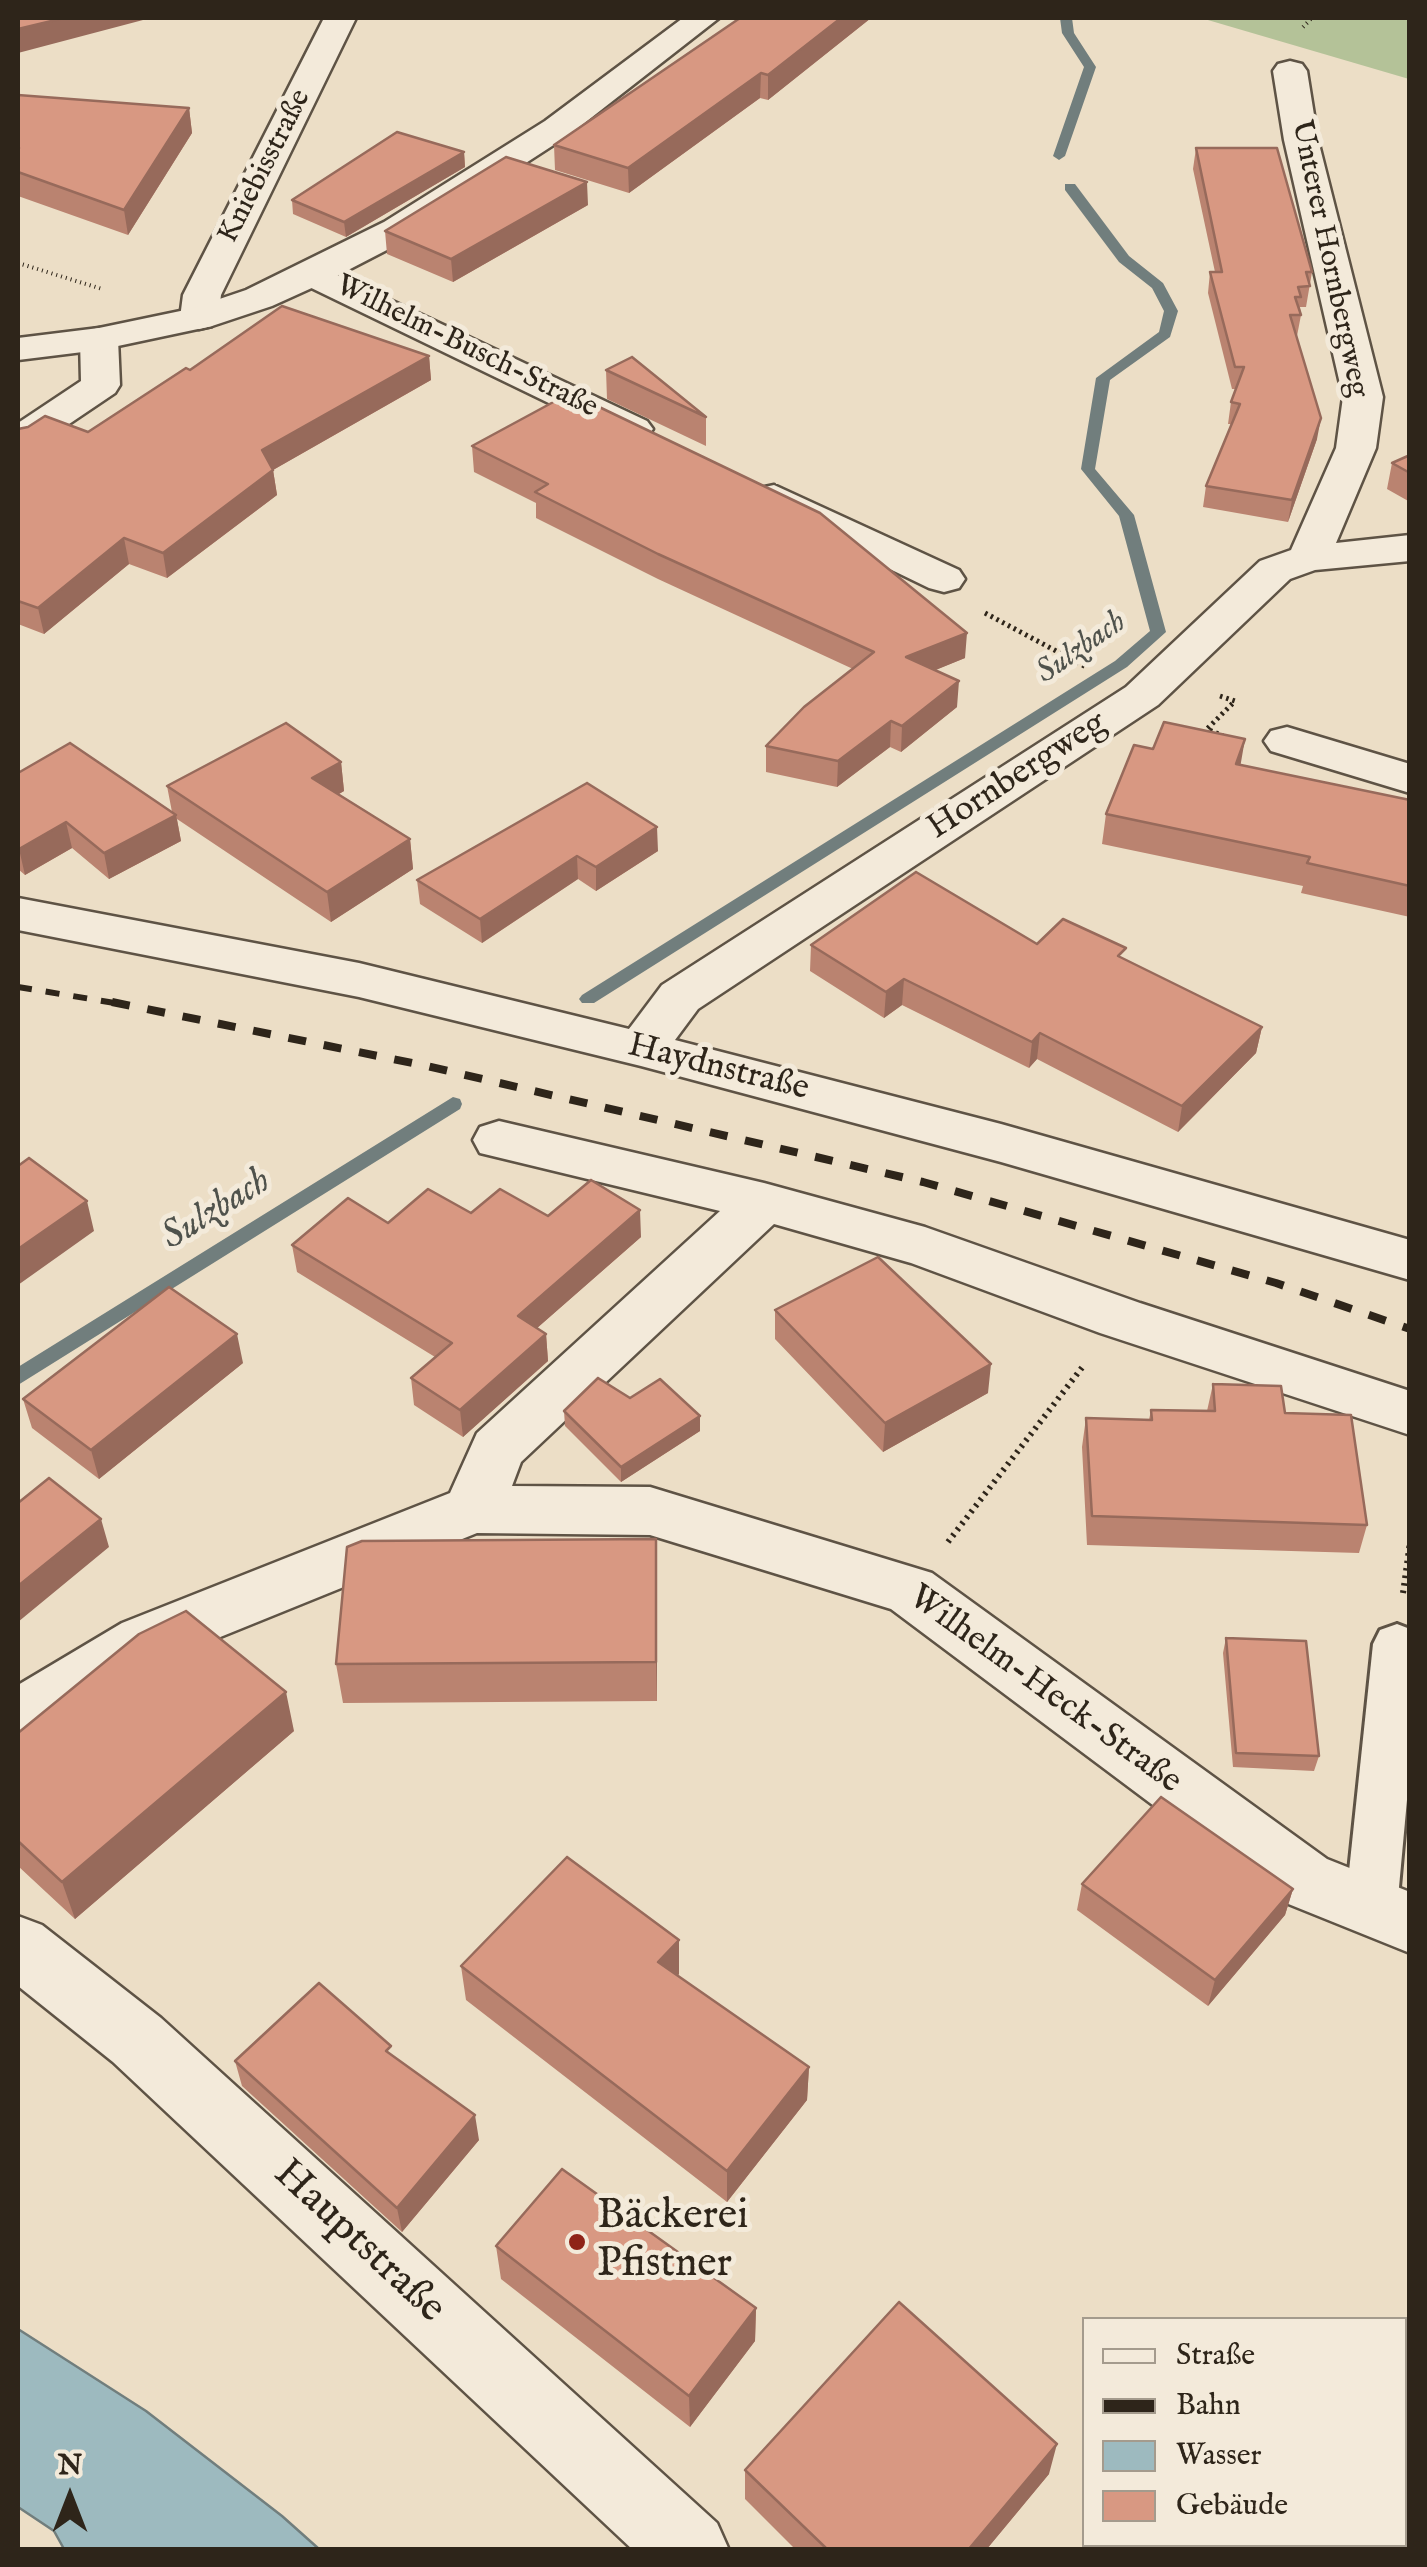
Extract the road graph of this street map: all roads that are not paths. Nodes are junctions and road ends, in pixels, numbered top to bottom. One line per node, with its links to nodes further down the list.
1 (340, 18): 5 (street, Kniebisstraße)
2 (703, 18): 4 (street)
3 (1290, 70): 12 (street, Unterer Hornbergweg)
4 (312, 274): 5 (street); 9 (street, Wilhelm-Busch-Straße)
5 (198, 318): 6 (street)
6 (99, 339): 7 (street); 8 (street)
7 (18, 349)
8 (18, 441)
9 (663, 444)
10 (733, 477): 13 (street)
11 (1410, 548): 12 (street, Hornbergweg)
12 (1308, 558): 17 (street, Hornbergweg)
13 (944, 579)
14 (1287, 741): 15 (street)
15 (1410, 779)
16 (18, 914): 17 (street, Haydnstraße)
17 (641, 1049): 20 (street, Haydnstraße)
18 (499, 1140): 19 (street)
19 (764, 1202): 21 (street); 22 (street)
20 (1410, 1260)
21 (1410, 1413)
22 (473, 1509): 24 (street, Wilhelm-Heck-Straße); 25 (street, Wilhelm-Heck-Straße)
23 (1397, 1644): 25 (lane)
24 (18, 1717)
25 (1390, 1916)
26 (18, 1946): 27 (street, Hauptstraße)
27 (690, 2550)

